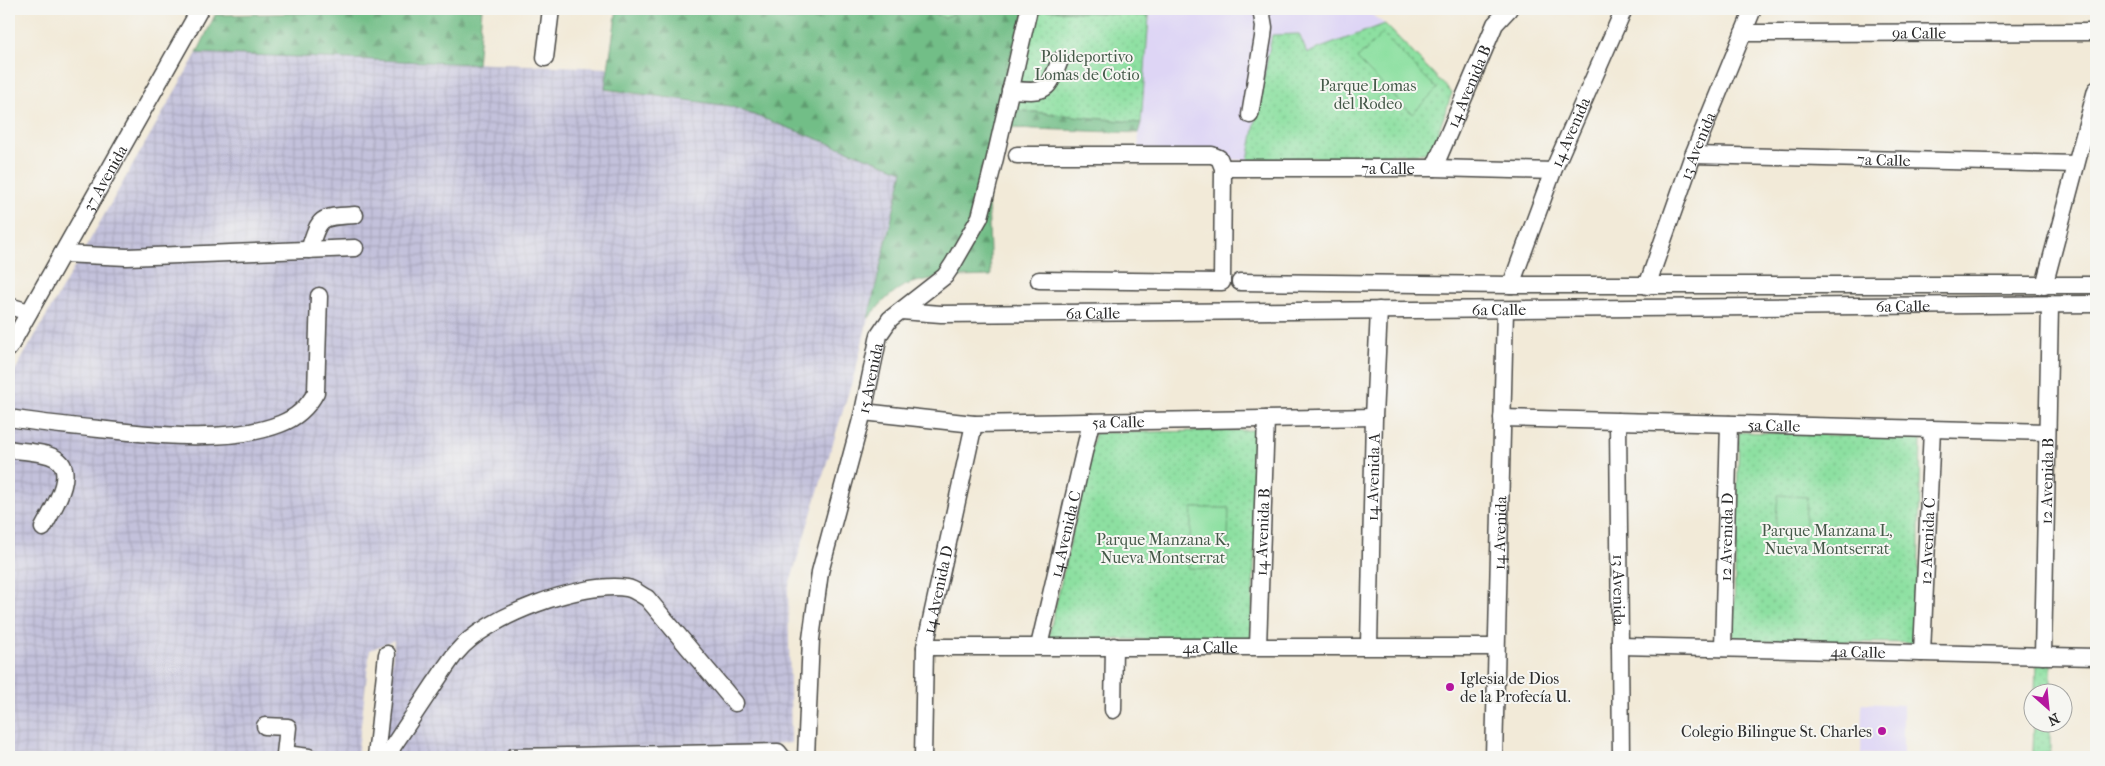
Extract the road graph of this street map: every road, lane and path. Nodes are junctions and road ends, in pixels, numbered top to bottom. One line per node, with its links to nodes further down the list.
1 (200, 9): 24 (street, 37 Avenida)
2 (551, 9): 10 (street)
3 (1028, 9): 12 (street, 15 Avenida)
4 (1261, 9): 14 (street)
5 (1509, 9): 19 (street, 14 Avenida B)
6 (1624, 9): 20 (street, 14 Avenida)
7 (1753, 9): 8 (street, 13 Avenida)
8 (1744, 32): 9 (street, 9a Calle); 16 (street, 13 Avenida)
9 (2096, 32)
10 (545, 58)
11 (1060, 60): 12 (street)
12 (1010, 90): 37 (street, 15 Avenida)
13 (2096, 90): 17 (street)
14 (1250, 115)
15 (1017, 155): 18 (street)
16 (1693, 155): 17 (street, 7a Calle); 29 (street, 13 Avenida)
17 (2076, 164): 30 (street)
18 (1223, 168): 19 (street, 7a Calle); 25 (street, 6a Calle)
19 (1434, 168): 20 (street, 7a Calle)
20 (1554, 170): 27 (street, 14 Avenida)
21 (355, 215): 23 (street)
22 (355, 248): 23 (street)
23 (308, 250): 24 (street)
24 (62, 254): 38 (street, 37 Avenida)
25 (1039, 280)
26 (1240, 282): 27 (street, 6a Calle)
27 (1511, 285): 29 (street, 6a Calle)
28 (2096, 285): 30 (street, 6a Calle)
29 (1647, 286): 30 (street, 6a Calle)
30 (2044, 286)
31 (319, 296): 42 (street)
32 (2096, 304): 34 (street, 6a Calle)
33 (9, 306): 38 (street)
34 (2050, 306): 36 (street, 6a Calle); 50 (street, 12 Avenida B)
35 (1379, 310): 36 (street, 6a Calle); 37 (street, 6a Calle); 41 (street, 14 Avenida A)
36 (1505, 310): 43 (street, 14 Avenida)
37 (901, 311): 40 (street, 15 Avenida)
38 (29, 312): 39 (street, 37 Avenida)
39 (9, 348)
40 (863, 412): 47 (street, 5a Calle); 74 (street, 15 Avenida)
41 (1374, 417): 44 (street, 5a Calle); 53 (street, 14 Avenida A)
42 (9, 418)
43 (1502, 418): 45 (street, 5a Calle); 57 (street, 14 Avenida)
44 (1266, 419): 46 (street, 5a Calle); 56 (street, 14 Avenida B)
45 (1618, 421): 48 (street, 5a Calle); 58 (street, 13 Avenida)
46 (1091, 422): 47 (street, 5a Calle); 54 (street, 14 Avenida C)
47 (974, 424): 59 (street, 14 Avenida D)
48 (1729, 424): 49 (street, 5a Calle); 60 (street, 12 Avenida D)
49 (1932, 429): 50 (street, 5a Calle); 61 (street, 12 Avenida C)
50 (2048, 432): 63 (street, 12 Avenida B)
51 (9, 449): 52 (street)
52 (43, 528)
53 (1369, 645): 56 (street, 4a Calle); 57 (street, 4a Calle)
54 (1040, 646): 55 (street, 4a Calle); 59 (street, 4a Calle)
55 (1114, 646): 56 (street, 4a Calle); 66 (street)
56 (1258, 646)
57 (1496, 646): 76 (street, 14 Avenida)
58 (1620, 646): 60 (street, 4a Calle); 77 (street, 13 Avenida)
59 (925, 647): 75 (street, 14 Avenida D)
60 (1723, 648): 61 (street, 4a Calle)
61 (1922, 653): 63 (street, 4a Calle)
62 (387, 654): 71 (street)
63 (2043, 656): 64 (street, 4a Calle)
64 (2096, 657)
65 (735, 704): 72 (street)
66 (1113, 710)
67 (265, 726): 70 (street)
68 (758, 755): 69 (street); 73 (street)
69 (780, 755)
70 (309, 757)
71 (376, 757)
72 (389, 757)
73 (513, 757)
74 (806, 757)
75 (923, 757)
76 (1494, 757)
77 (1621, 757)

